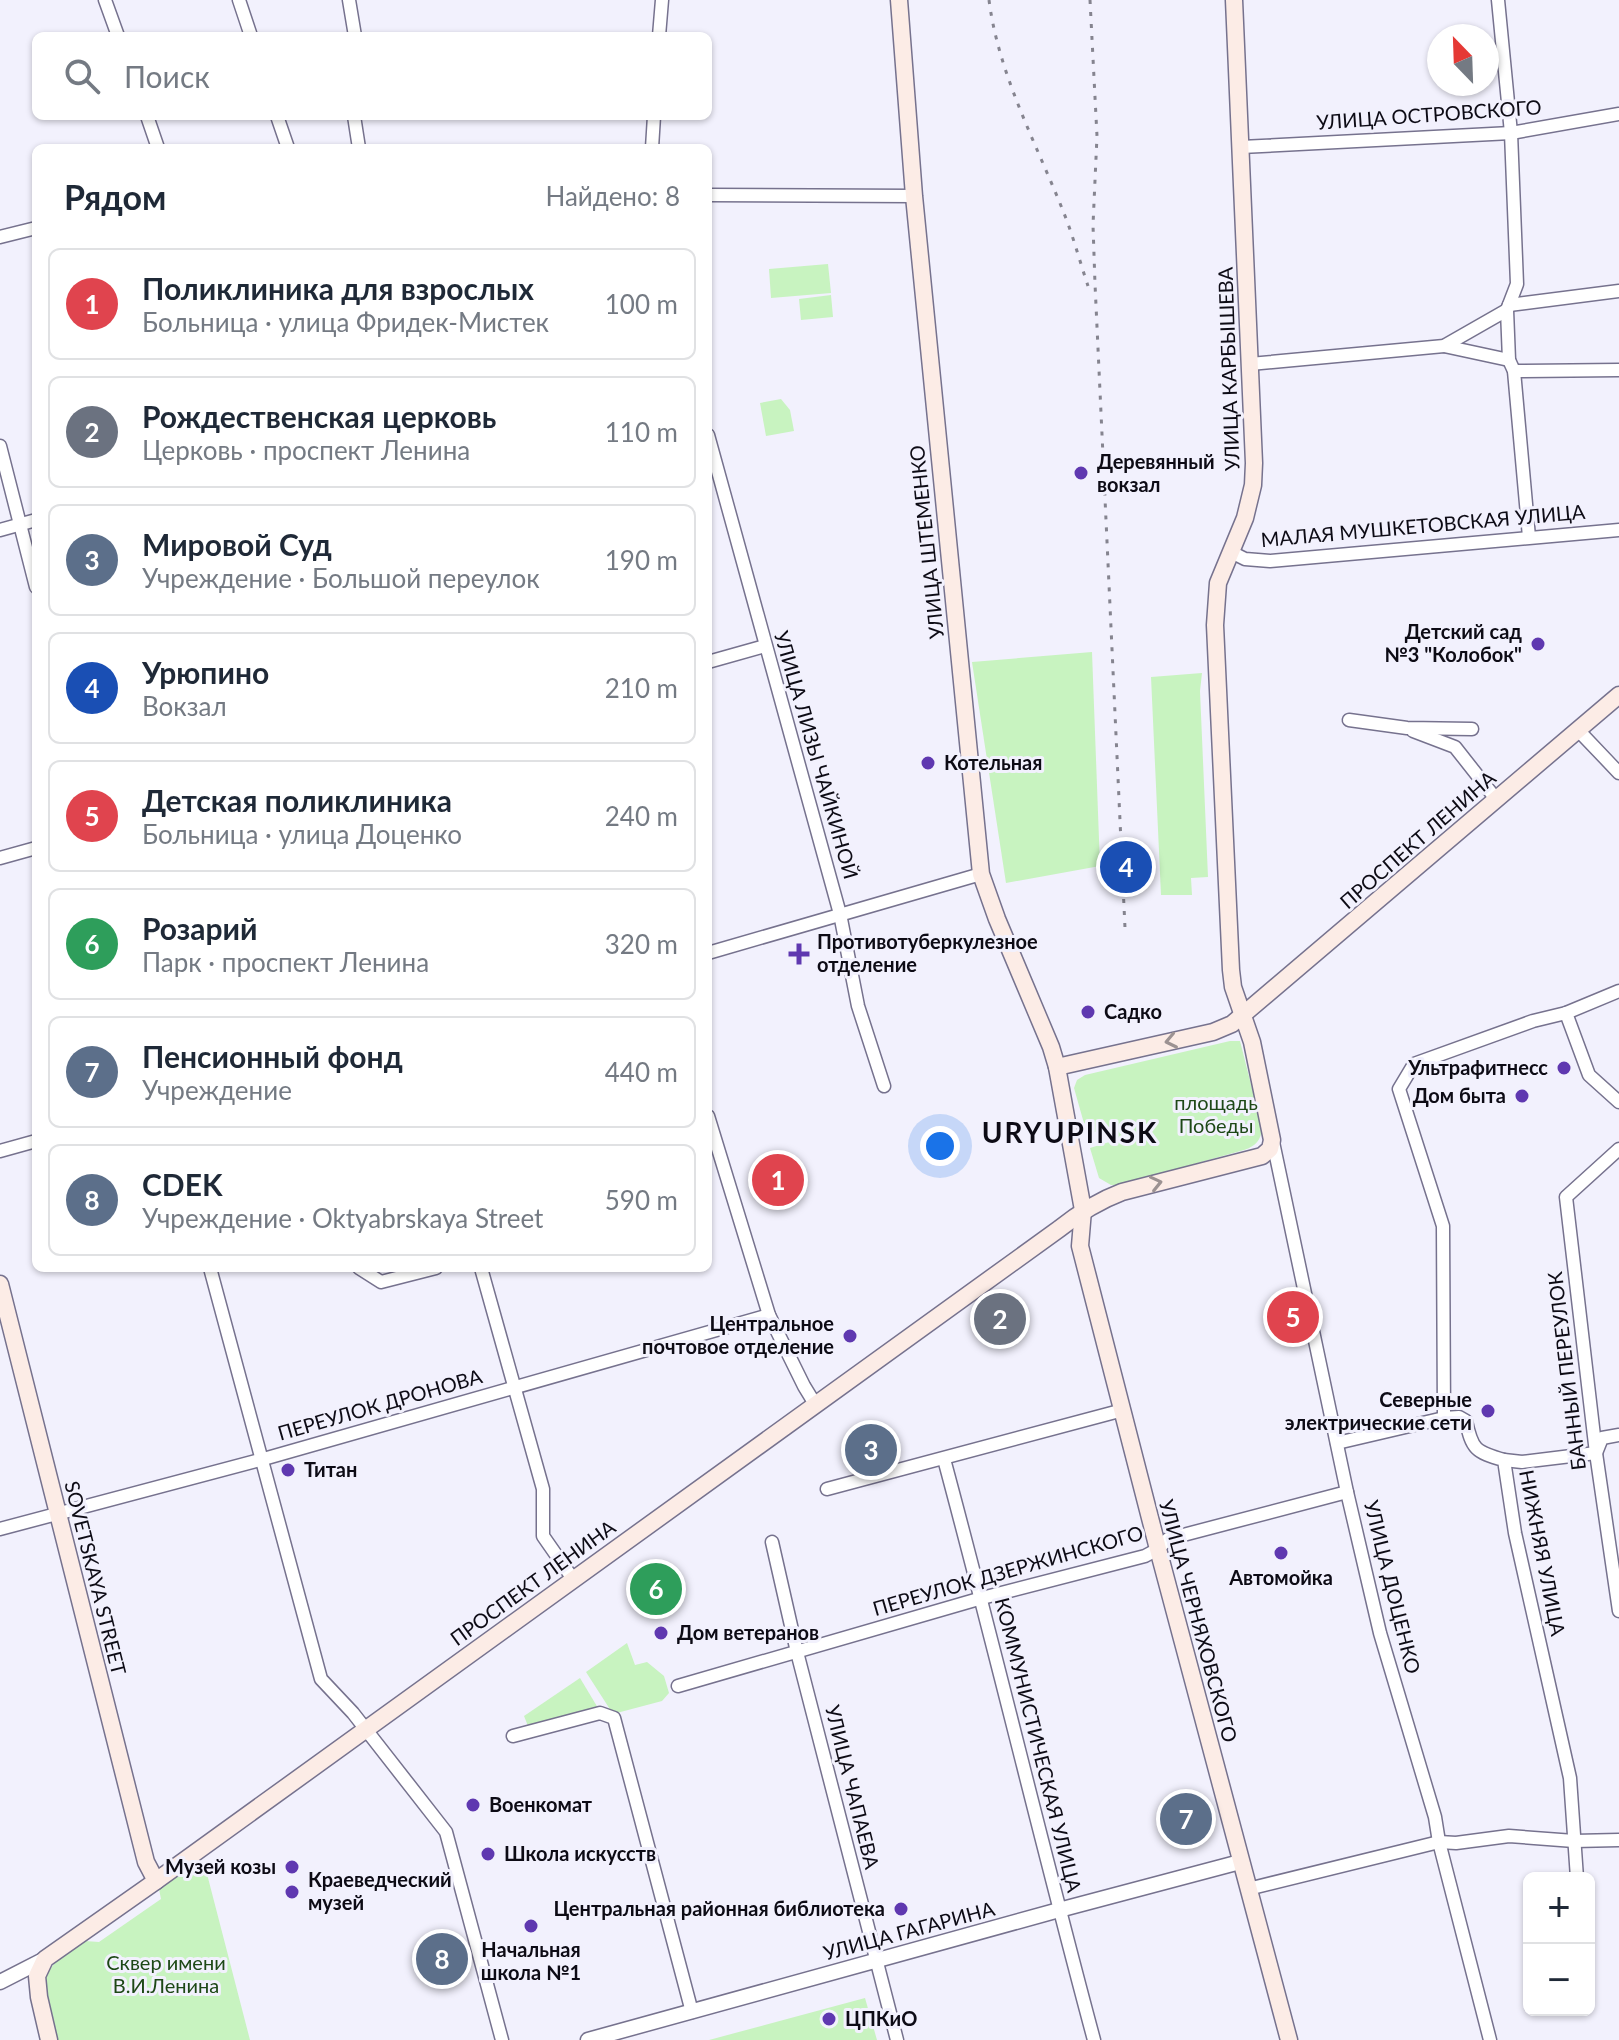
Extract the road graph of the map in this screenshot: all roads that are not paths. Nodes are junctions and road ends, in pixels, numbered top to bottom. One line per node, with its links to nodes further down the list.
1 (105, 0): 8 (street)
2 (239, 0): 9 (street)
3 (349, 0): 10 (street)
4 (662, 0): 11 (street)
5 (899, 0): 24 (main road, УЛИЦА ШТЕМЕНКО)
6 (1234, 0): 22 (main road, УЛИЦА КАРБЫШЕВА)
7 (1498, 0): 17 (street)
8 (117, 32)
9 (250, 32)
10 (354, 32)
11 (659, 32)
12 (1619, 114): 17 (street, УЛИЦА ОСТРОВСКОГО)
13 (148, 120): 18 (street)
14 (278, 120): 19 (street)
15 (355, 120): 20 (street)
16 (654, 120): 21 (street)
17 (1511, 133): 22 (street, УЛИЦА ОСТРОВСКОГО); 28 (street)
18 (157, 144)
19 (287, 144)
20 (358, 144)
21 (652, 144)
22 (1241, 147): 30 (main road, УЛИЦА КАРБЫШЕВА)
23 (712, 195): 24 (street)
24 (914, 196): 53 (main road, УЛИЦА ШТЕМЕНКО)
25 (32, 229): 26 (street)
26 (0, 237)
27 (1619, 291): 28 (street)
28 (1508, 307): 29 (street); 31 (street)
29 (1444, 346): 30 (street); 31 (street)
30 (1250, 364): 40 (main road, УЛИЦА КАРБЫШЕВА)
31 (1512, 366): 32 (street); 39 (street)
32 (1619, 370)
33 (0, 446): 36 (street)
34 (712, 450): 42 (street, УЛИЦА ЛИЗЫ ЧАЙКИНОЙ)
35 (32, 521): 36 (street)
36 (21, 525): 37 (street); 41 (street)
37 (0, 530)
38 (1619, 530): 39 (street, МАЛАЯ МУШКЕТОВСКАЯ УЛИЦА)
39 (1529, 537): 40 (street, МАЛАЯ МУШКЕТОВСКАЯ УЛИЦА)
40 (1231, 552): 58 (main road, УЛИЦА КАРБЫШЕВА)
41 (32, 570)
42 (765, 646): 43 (street); 54 (street, УЛИЦА ЛИЗЫ ЧАЙКИНОЙ)
43 (712, 661)
44 (1619, 695): 48 (main road, ПРОСПЕКТ ЛЕНИНА)
45 (1349, 720): 46 (street)
46 (1407, 728): 47 (street); 50 (street)
47 (1472, 729)
48 (1578, 730): 49 (street); 50 (main road, ПРОСПЕКТ ЛЕНИНА)
49 (1619, 773)
50 (1496, 799): 58 (main road, ПРОСПЕКТ ЛЕНИНА)
51 (32, 849): 52 (street)
52 (0, 858)
53 (981, 874): 54 (street); 59 (main road, УЛИЦА ШТЕМЕНКО)
54 (840, 914): 55 (street); 60 (street, УЛИЦА ЛИЗЫ ЧАЙКИНОЙ)
55 (712, 952)
56 (1619, 991): 57 (street)
57 (1566, 1013): 61 (street); 77 (street)
58 (1243, 1016): 59 (main road, one-way to 59); 63 (main road)
59 (1057, 1067): 67 (main road)
60 (884, 1086)
61 (1619, 1102)
62 (712, 1129): 73 (street)
63 (1272, 1140): 67 (main road, one-way to 63); 79 (street, УЛИЦА ДОЦЕНКО)
64 (32, 1142): 66 (street)
65 (1619, 1149): 80 (street, БАННЫЙ ПЕРЕУЛОК)
66 (0, 1151)
67 (1083, 1210): 75 (main road, ПРОСПЕКТ ЛЕНИНА); 76 (main road, УЛИЦА ЧЕРНЯХОВСКОГО)
68 (211, 1272): 82 (street)
69 (365, 1272): 70 (street)
70 (420, 1272)
71 (482, 1272): 74 (street)
72 (0, 1284): 86 (main road, SOVETSKAYA STREET)
73 (769, 1315): 74 (street, ПЕРЕУЛОК ДРОНОВА); 75 (street)
74 (514, 1388): 82 (street, ПЕРЕУЛОК ДРОНОВА); 90 (street)
75 (815, 1404): 90 (main road, ПРОСПЕКТ ЛЕНИНА)
76 (1123, 1410): 81 (street); 89 (main road, УЛИЦА ЧЕРНЯХОВСКОГО)
77 (1444, 1418): 79 (street); 83 (street, НИЖНЯЯ УЛИЦА)
78 (1619, 1435): 80 (street)
79 (1337, 1443): 85 (street, УЛИЦА ДОЦЕНКО)
80 (1596, 1453): 83 (street); 92 (street, БАННЫЙ ПЕРЕУЛОК)
81 (944, 1459): 84 (street); 91 (street, КОММУНИСТИЧЕСКАЯ УЛИЦА)
82 (260, 1460): 86 (street, ПЕРЕУЛОК ДРОНОВА); 95 (street)
83 (1504, 1460): 98 (street, НИЖНЯЯ УЛИЦА)
84 (827, 1489)
85 (1347, 1492): 89 (street, ПЕРЕУЛОК ДЗЕРЖИНСКОГО); 99 (street, УЛИЦА ДОЦЕНКО)
86 (57, 1513): 87 (street, ПЕРЕУЛОК ДРОНОВА); 102 (main road, SOVETSKAYA STREET)
87 (0, 1529)
88 (772, 1542): 93 (street, УЛИЦА ЧАПАЕВА)
89 (1158, 1549): 91 (street, ПЕРЕУЛОК ДЗЕРЖИНСКОГО); 100 (main road, УЛИЦА ЧЕРНЯХОВСКОГО)
90 (573, 1579): 95 (main road, ПРОСПЕКТ ЛЕНИНА)
91 (982, 1598): 93 (street, ПЕРЕУЛОК ДЗЕРЖИНСКОГО); 104 (street, КОММУНИСТИЧЕСКАЯ УЛИЦА)
92 (1619, 1611)
93 (797, 1652): 94 (street, ПЕРЕУЛОК ДЗЕРЖИНСКОГО); 106 (street, УЛИЦА ЧАПАЕВА)
94 (678, 1686)
95 (365, 1729): 102 (main road, ПРОСПЕКТ ЛЕНИНА); 110 (street)
96 (513, 1736): 108 (street)
97 (1619, 1840): 98 (street)
98 (1574, 1841): 99 (street); 101 (street, НИЖНЯЯ УЛИЦА)
99 (1439, 1842): 103 (street); 115 (street, УЛИЦА ДОЦЕНКО)
100 (1240, 1862): 103 (main road, УЛИЦА ЧЕРНЯХОВСКОГО); 104 (street, УЛИЦА ГАГАРИНА)
101 (1577, 1872)
102 (156, 1881): 105 (main road, ПРОСПЕКТ ЛЕНИНА)
103 (1248, 1889): 114 (main road, УЛИЦА ЧЕРНЯХОВСКОГО)
104 (1059, 1910): 106 (street, УЛИЦА ГАГАРИНА); 113 (street, КОММУНИСТИЧЕСКАЯ УЛИЦА)
105 (45, 1959): 107 (street, ПРОСПЕКТ ЛЕНИНА); 109 (main road)
106 (876, 1960): 108 (street, УЛИЦА ГАГАРИНА); 112 (street, УЛИЦА ЧАПАЕВА)
107 (0, 1982)
108 (692, 2012): 111 (street, УЛИЦА ГАГАРИНА)
109 (49, 2040)
110 (502, 2040)
111 (588, 2040)
112 (897, 2040)
113 (1094, 2040)
114 (1289, 2040)
115 (1490, 2040)

